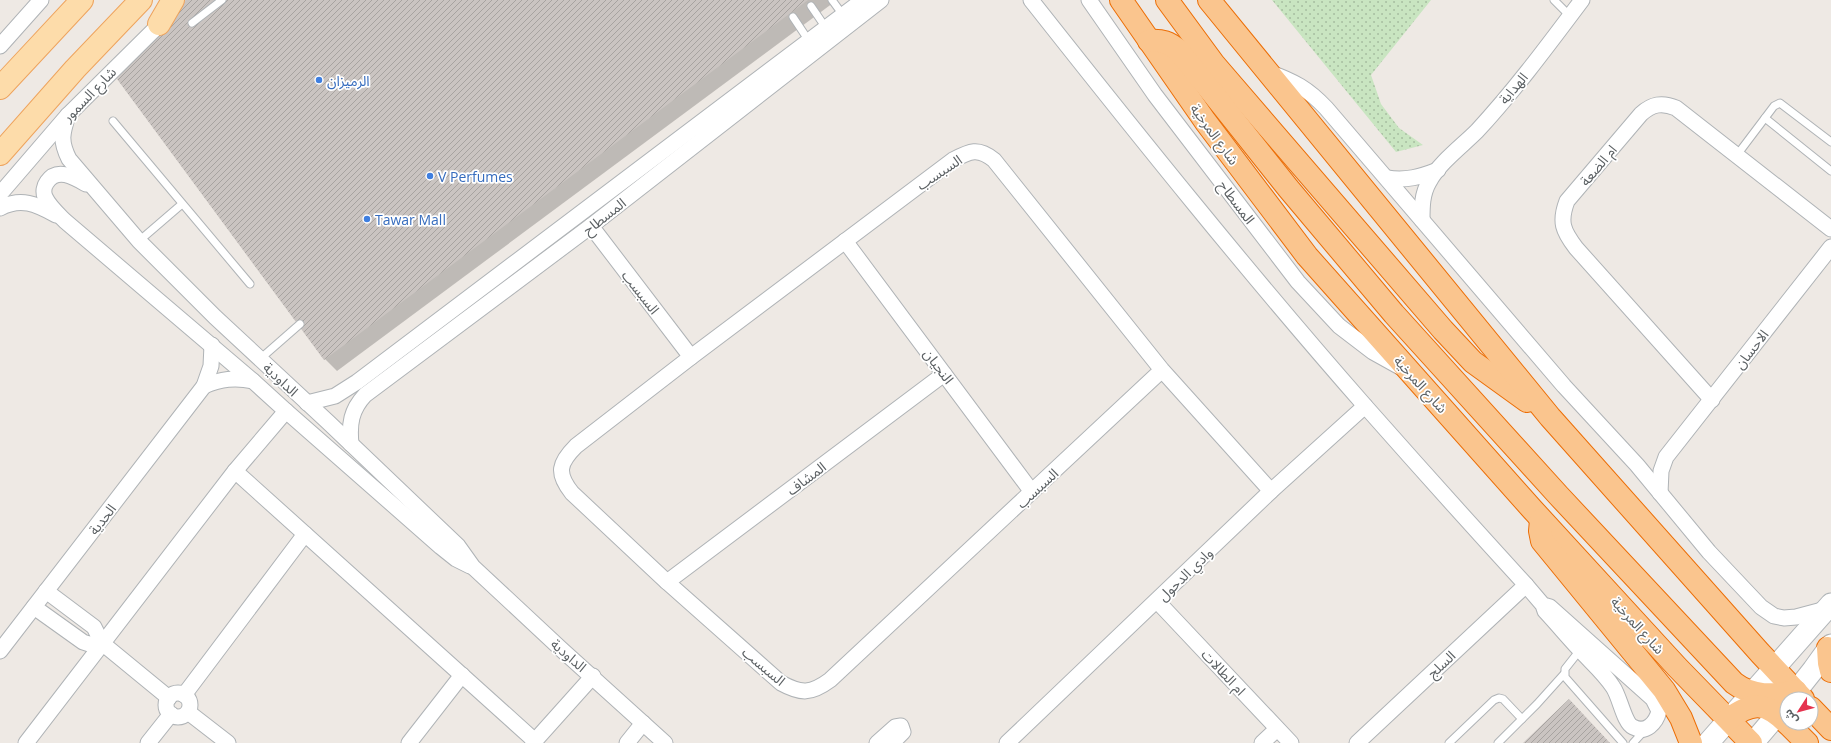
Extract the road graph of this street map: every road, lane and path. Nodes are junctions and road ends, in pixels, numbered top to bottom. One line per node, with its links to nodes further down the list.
1 (41, 0): 26 (street)
2 (82, 0): 28 (main road)
3 (141, 0): 33 (main road, شارع السمور)
4 (173, 0): 22 (main road)
5 (183, 0): 22 (street, شارع السمور)
6 (222, 0): 21 (lane)
7 (832, 0): 18 (lane)
8 (863, 0): 18 (street, المسطاح)
9 (880, 0): 44 (street, المسطاح)
10 (1031, 0): 62 (street)
11 (1089, 0): 56 (street, المسطاح)
12 (1121, 0): 25 (highway, شارع المرخية)
13 (1167, 0): 64 (highway)
14 (1209, 0): 27 (highway)
15 (1554, 0): 19 (lane)
16 (1582, 0): 19 (street, الهداية)
17 (811, 6): 23 (lane)
18 (843, 15): 23 (street, المسطاح)
19 (1570, 16): 35 (street, الهداية)
20 (793, 17): 24 (lane)
21 (192, 23)
22 (159, 24): 29 (street, شارع السمور)
23 (826, 28): 24 (street, المسطاح)
24 (809, 41): 61 (street, المسطاح)
25 (1149, 41): 56 (highway, شارع المرخية); 95 (highway)
26 (0, 46)
27 (1265, 71): 37 (street); 64 (highway)
28 (0, 88)
29 (68, 114): 38 (street, الداودية); 39 (street, شارع السمور)
30 (1765, 118): 32 (lane); 34 (lane); 36 (lane)
31 (113, 121): 40 (lane)
32 (1831, 142)
33 (0, 154)
34 (1737, 155): 45 (street, ام الضعة); 59 (street, ام الضعة)
35 (1438, 170): 37 (street, الهداية); 42 (street, الهداية)
36 (1831, 170)
37 (1387, 178): 42 (street)
38 (92, 187): 43 (street, الداودية); 46 (street, الداودية)
39 (0, 194)
40 (182, 204): 46 (lane); 49 (lane)
41 (0, 208): 43 (street, الداودية)
42 (1422, 220): 69 (street)
43 (65, 221): 51 (street, الداودية)
44 (591, 226): 52 (street, السبسب); 60 (street, المسطاح)
45 (1831, 228)
46 (139, 241): 53 (street, الداودية)
47 (845, 241): 52 (street, السبسب); 54 (street, السبسب); 55 (street, النجيان)
48 (1831, 247): 59 (street, الاحسان)
49 (250, 284)
50 (300, 324): 53 (lane)
51 (212, 345): 57 (street, الداودية); 58 (street, الحدية)
52 (691, 357): 77 (street, السبسب)
53 (260, 359): 61 (street, الداودية)
54 (1162, 370): 71 (street, السبسب); 72 (street, السبسب)
55 (944, 374): 72 (street, النجيان); 77 (street, المشاف)
56 (1414, 375): 74 (highway, شارع المرخية)
57 (253, 381): 58 (street); 63 (street, الداودية)
58 (204, 386): 79 (street, الحدية)
59 (1712, 400): 68 (street, الاحسان)
60 (359, 402): 65 (street); 67 (street, المسطاح)
61 (307, 403): 65 (street, الداودية)
62 (1366, 406): 71 (street, وادي الدحول); 78 (street)
63 (286, 411): 66 (street, الداودية); 70 (street)
64 (1550, 417): 88 (highway)
65 (328, 422): 66 (street); 67 (street, الداودية)
66 (304, 428): 76 (street, الداودية)
67 (352, 444): 76 (street, الداودية)
68 (1671, 451): 69 (street, الاحسان); 73 (street, الاحسان)
69 (1636, 465): 73 (street)
70 (235, 471): 75 (street); 84 (street)
71 (1271, 491): 80 (street, وادي الدحول)
72 (1032, 492): 77 (street, السبسب)
73 (1660, 493): 83 (street)
74 (1542, 519): 104 (highway, شارع المرخية); 127 (highway)
75 (305, 534): 91 (street); 96 (street)
76 (473, 567): 92 (street, الداودية)
77 (668, 582)
78 (1526, 585): 81 (street); 122 (street, السلج)
79 (46, 592): 82 (street, الحدية); 84 (street)
80 (1157, 601): 107 (street, ام الطالات); 119 (street, وادي الدحول)
81 (1543, 605): 86 (street); 106 (street)
82 (34, 607): 84 (street); 87 (street, الحدية)
83 (1829, 607): 88 (street)
84 (102, 643): 96 (street); 111 (street)
85 (1830, 647): 89 (highway); 94 (street)
86 (1580, 650): 90 (lane); 106 (street)
87 (0, 651)
88 (1775, 669): 93 (highway); 95 (street)
89 (1831, 671)
90 (1564, 674): 103 (lane); 125 (lane)
91 (462, 675): 110 (street); 114 (street)
92 (593, 676): 105 (street, الداودية); 110 (street)
93 (1784, 691)
94 (1801, 691)
95 (1753, 693): 97 (highway); 104 (street)
96 (177, 696): 99 (street); 100 (street)
97 (1779, 700)
98 (1779, 708): 104 (highway)
99 (188, 712): 100 (street); 113 (street)
100 (171, 714): 112 (street)
101 (1819, 716): 108 (highway)
102 (1779, 717): 129 (street)
103 (1522, 719): 123 (lane); 124 (lane)
104 (1729, 719): 128 (street); 129 (highway, شارع المرخية)
105 (643, 723): 115 (street); 116 (street, الداودية)
106 (1647, 728): 126 (lane)
107 (1277, 729): 120 (street); 121 (street, ام الطالات)
108 (1831, 729)
109 (1801, 731): 130 (highway)
110 (534, 742)
111 (26, 743)
112 (148, 743)
113 (228, 743)
114 (408, 743)
115 (628, 743)
116 (666, 743)
117 (878, 743): 118 (street)
118 (892, 743)
119 (1008, 743)
120 (1262, 743)
121 (1290, 743)
122 (1357, 743)
123 (1450, 743)
124 (1498, 743)
125 (1623, 743)
126 (1633, 743)
127 (1691, 743)
128 (1708, 743)
129 (1752, 743)
130 (1807, 743)

